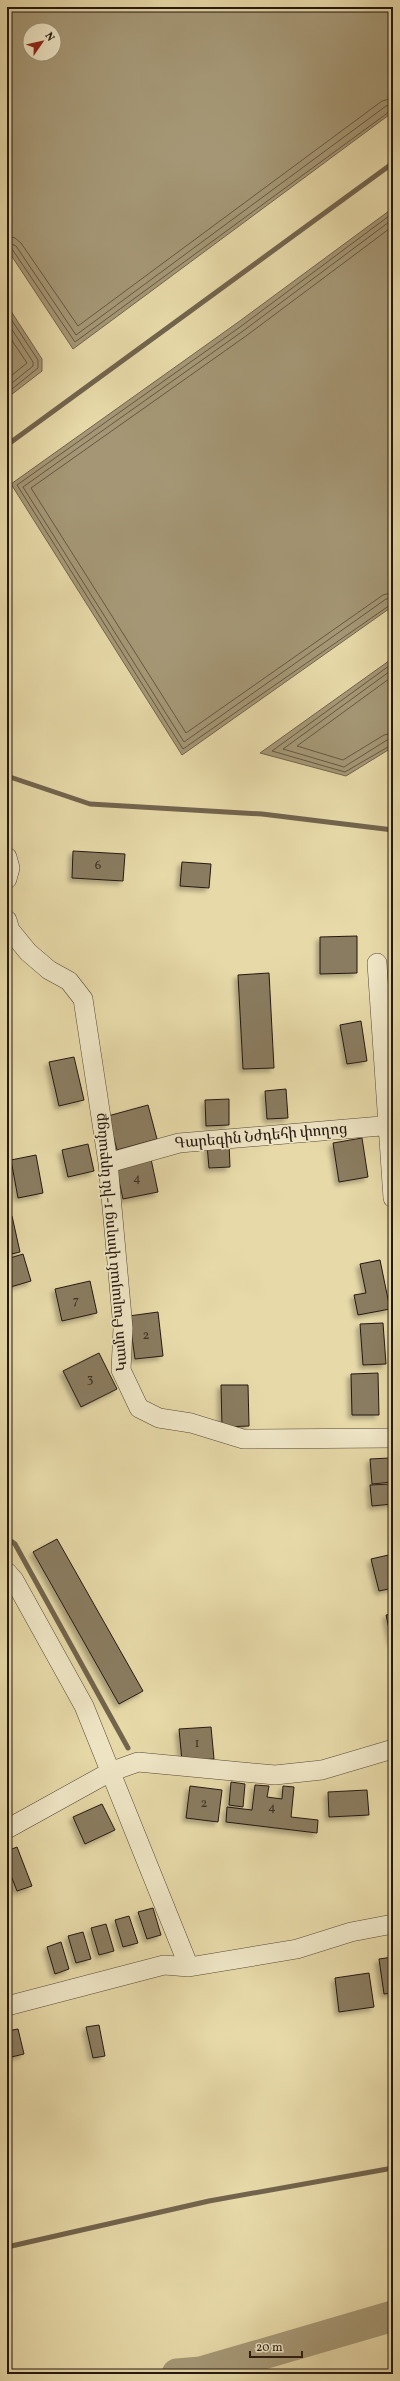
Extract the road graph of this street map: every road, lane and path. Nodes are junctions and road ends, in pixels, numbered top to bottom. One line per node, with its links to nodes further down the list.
1 (7, 856): 2 (street)
2 (7, 880)
3 (7, 920): 6 (street, Կամո Բալայան փողոց 1-ին նրբանցք)
4 (377, 963): 5 (street)
5 (390, 1125): 6 (street, Գարեգին Նժդեհի փողոց); 7 (street)
6 (108, 1163): 8 (street, Կամո Բալայան փողոց 1-ին նրբանցք)
7 (393, 1198)
8 (393, 1438)
9 (7, 1572): 11 (street)
10 (393, 1748): 11 (street)
11 (110, 1772): 12 (street); 14 (street)
12 (7, 1829)
13 (393, 1924): 14 (street)
14 (189, 1967): 15 (street)
15 (7, 2006)

